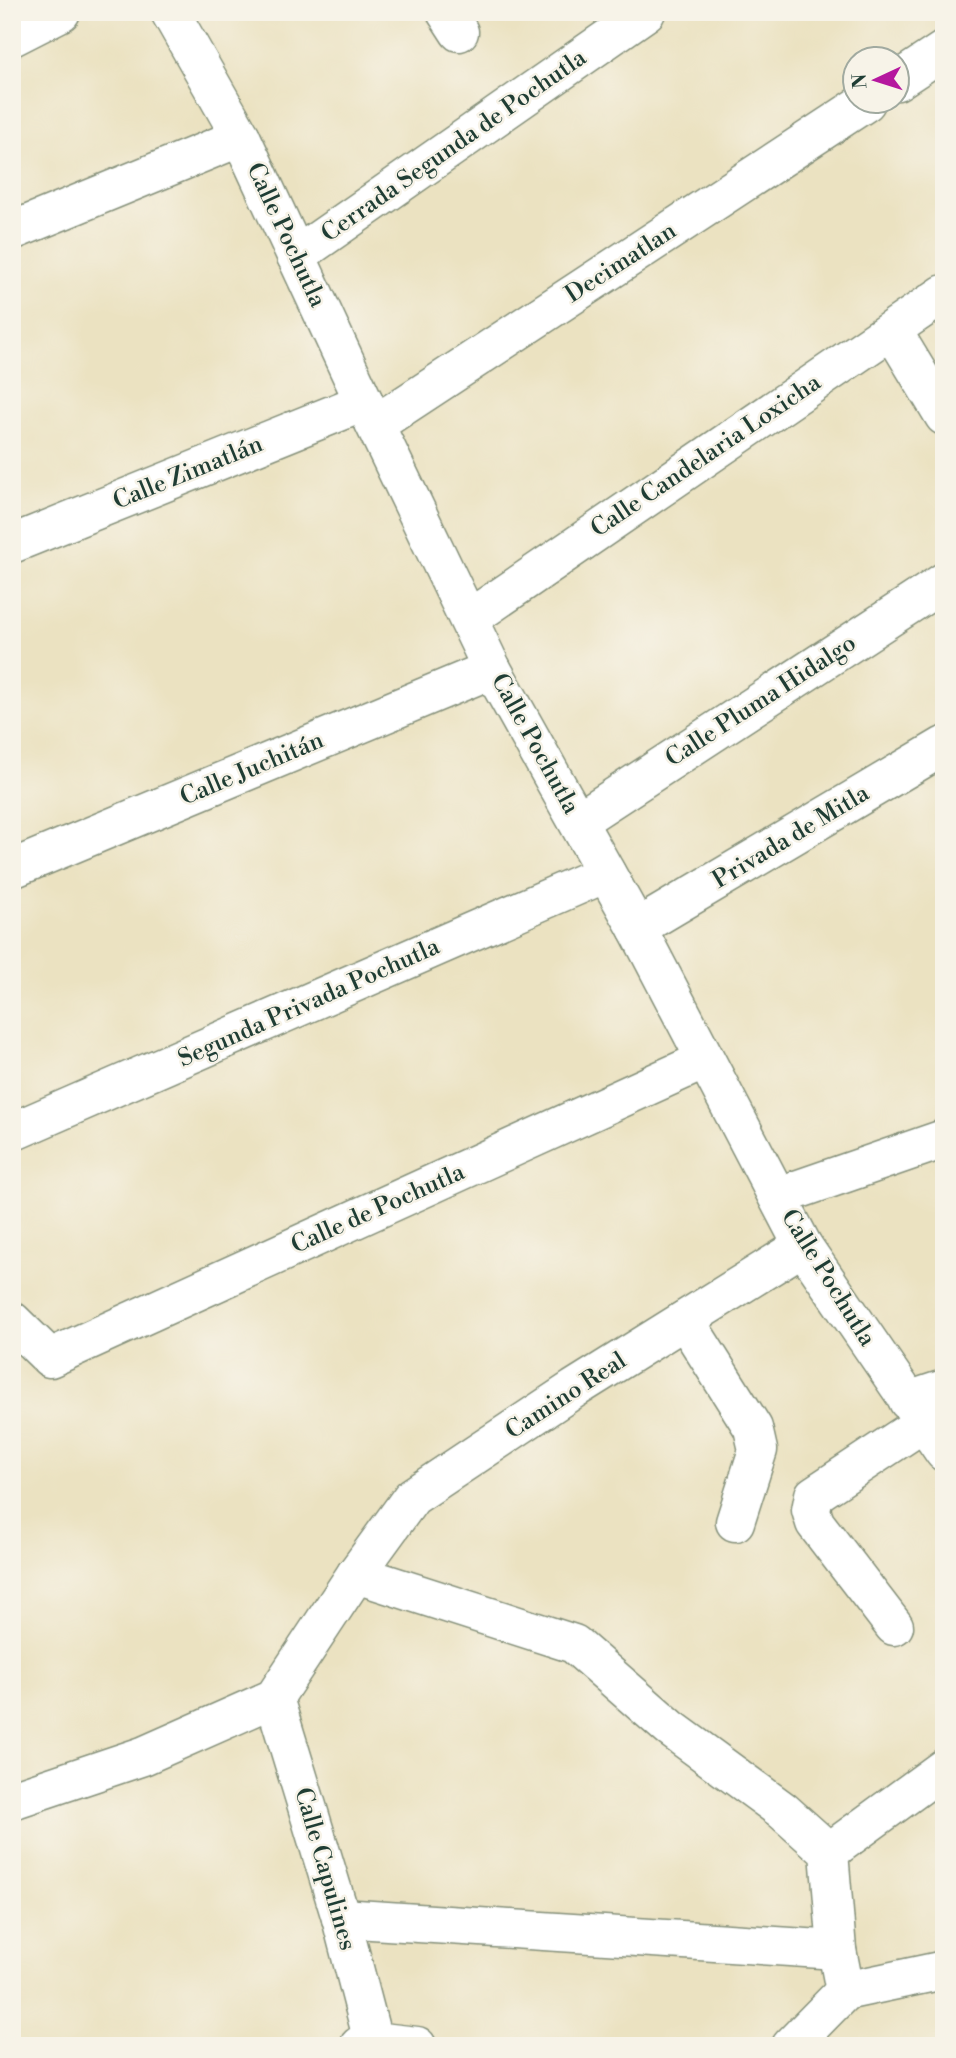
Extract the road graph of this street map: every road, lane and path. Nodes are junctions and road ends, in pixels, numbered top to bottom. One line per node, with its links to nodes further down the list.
1 (61, 12): 4 (street)
2 (170, 12): 8 (street, Calle Pochutla)
3 (646, 12): 10 (street, Cerrada Segunda de Pochutla)
4 (12, 37)
5 (944, 50): 6 (street)
6 (911, 72)
7 (844, 116): 13 (street, Decimatlan)
8 (241, 137): 9 (street); 10 (street, Calle Pochutla)
9 (12, 231)
10 (296, 256): 13 (street, Calle Pochutla)
11 (944, 294): 12 (street, Calle Candelaria Loxicha)
12 (892, 330): 14 (street); 17 (street, Calle Candelaria Loxicha)
13 (370, 413): 15 (street, Calle Zimatlán); 17 (street, Calle Pochutla)
14 (944, 416)
15 (12, 544)
16 (944, 582): 20 (street, Calle Pluma Hidalgo)
17 (469, 619): 18 (street, Calle Pochutla)
18 (492, 669): 20 (street, Calle Pochutla); 21 (street, Calle Juchitán)
19 (944, 746): 23 (street, Privada de Mitla)
20 (578, 821): 22 (street, Calle Pochutla)
21 (12, 869)
22 (606, 873): 23 (street, Calle Pochutla); 25 (street, Segunda Privada Pochutla)
23 (637, 928): 24 (street, Calle Pochutla)
24 (705, 1060): 27 (street, Calle Pochutla); 30 (street, Calle de Pochutla)
25 (12, 1132)
26 (944, 1139): 27 (street)
27 (779, 1196): 28 (street, Calle Pochutla)
28 (803, 1246): 29 (street, Camino Real); 32 (street, Calle Pochutla)
29 (685, 1320): 33 (street); 34 (street, Camino Real)
30 (12, 1321)
31 (944, 1389): 32 (street)
32 (925, 1425): 35 (street)
33 (735, 1522)
34 (356, 1574): 36 (street, Camino Real); 39 (street)
35 (894, 1626)
36 (274, 1698): 38 (street); 40 (street, Calle Capulines)
37 (944, 1768): 39 (street)
38 (12, 1800)
39 (829, 1852): 41 (street)
40 (341, 1918): 41 (street); 44 (street, Calle Capulines)
41 (837, 1950): 43 (street)
42 (944, 1970): 43 (street)
43 (845, 1991): 46 (street)
44 (366, 2043): 45 (street)
45 (417, 2046)
46 (790, 2046)

